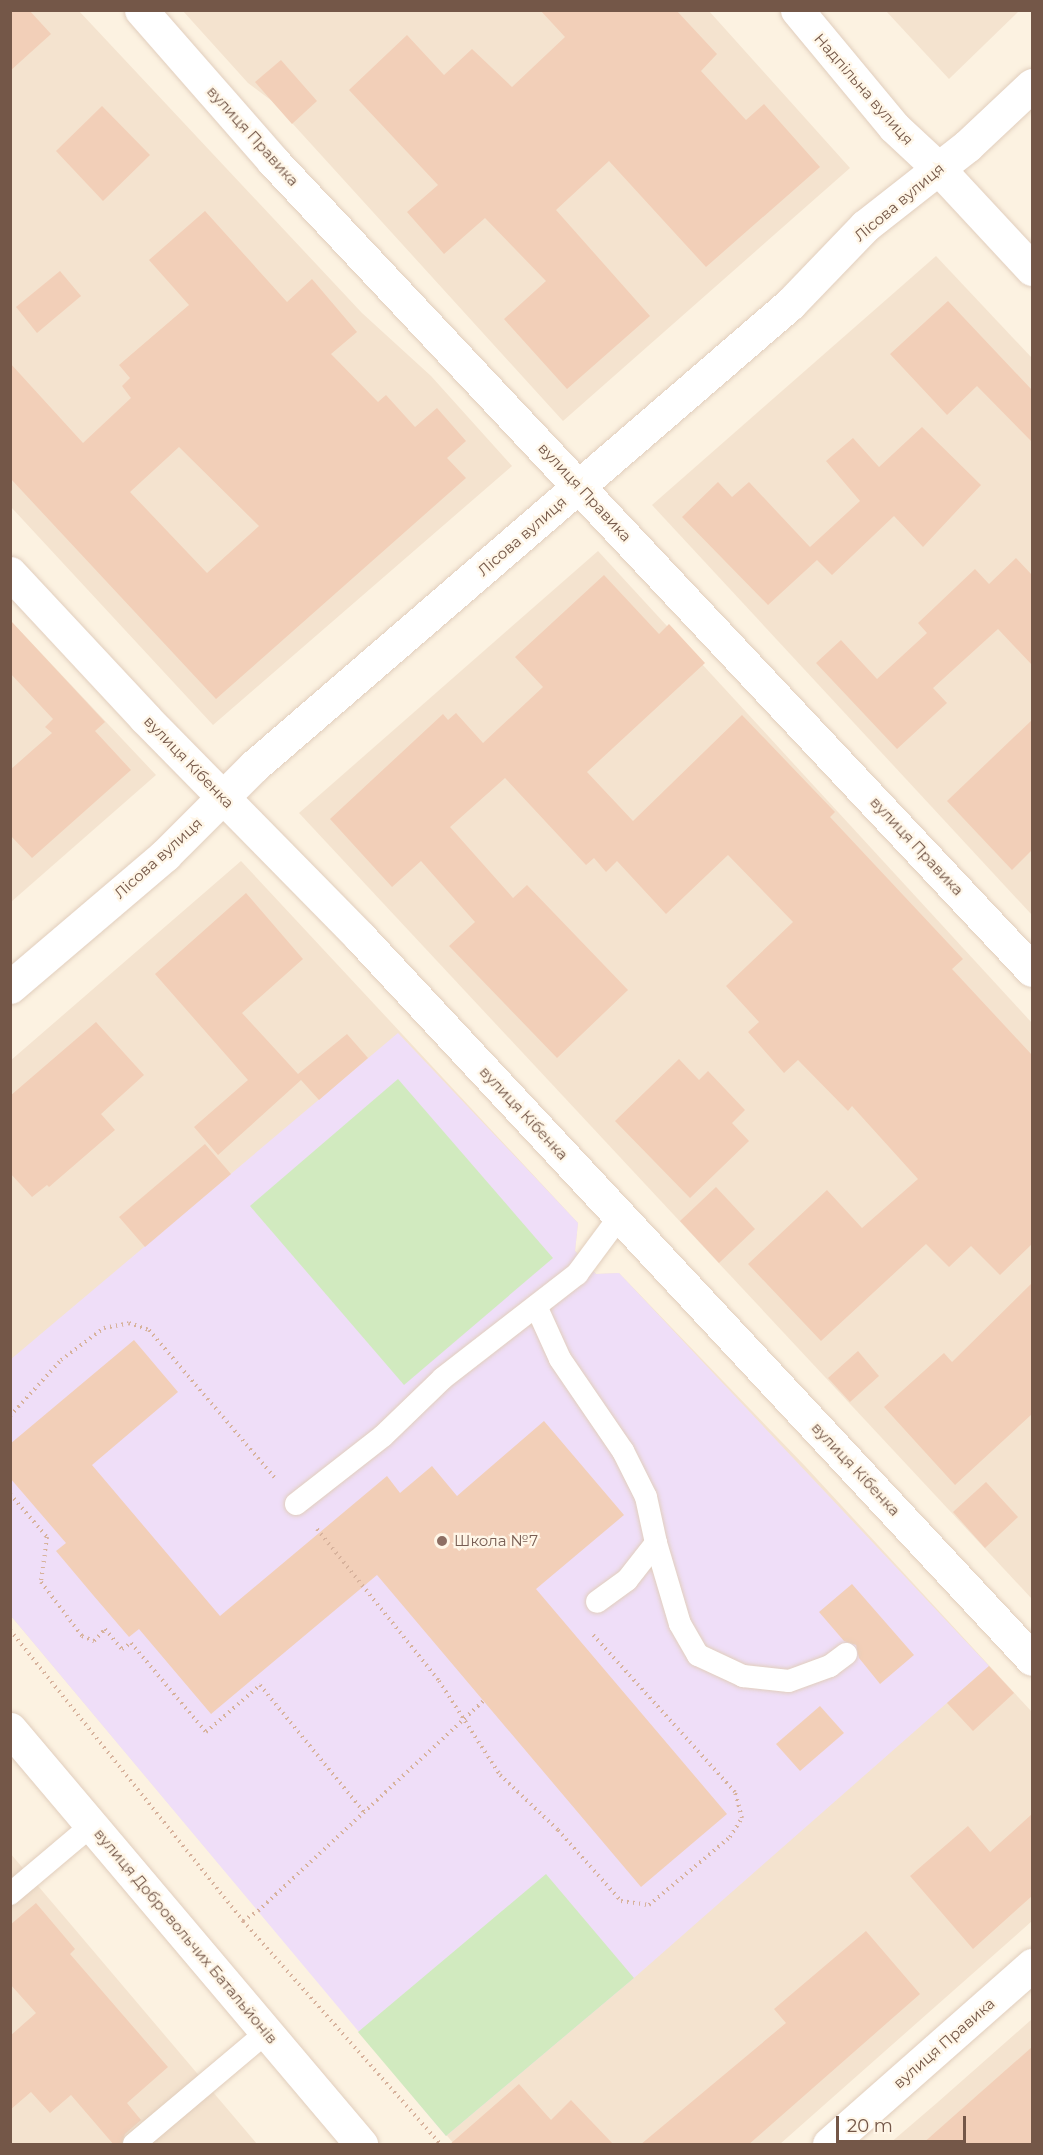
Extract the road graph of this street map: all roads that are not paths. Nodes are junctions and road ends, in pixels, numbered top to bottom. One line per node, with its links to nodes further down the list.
1 (141, 10): 6 (street, вулиця Правика)
2 (797, 10): 4 (street, Надпільна вулиця)
3 (1032, 85): 4 (street, Лісова вулиця)
4 (939, 168): 5 (street, Надпільна вулиця); 6 (street, Лісова вулиця)
5 (1032, 269)
6 (580, 486): 8 (street, Лісова вулиця); 9 (street, вулиця Правика)
7 (10, 573): 8 (street, вулиця Кібенка)
8 (223, 797): 10 (street, Лісова вулиця); 11 (street, вулиця Кібенка)
9 (1032, 970)
10 (10, 987)
11 (620, 1216): 12 (lane); 17 (street, вулиця Кібенка)
12 (536, 1306): 13 (lane); 14 (lane)
13 (296, 1504)
14 (656, 1544): 15 (lane); 16 (lane)
15 (597, 1602)
16 (846, 1654)
17 (1032, 1659)
18 (10, 1729): 19 (street, вулиця Добровольчих Батальйонів)
19 (92, 1825): 20 (lane); 22 (street, вулиця Добровольчих Батальйонів)
20 (10, 1894)
21 (1032, 1965): 25 (street, вулиця Правика)
22 (267, 2032): 23 (lane); 24 (street, вулиця Добровольчих Батальйонів)
23 (134, 2145)
24 (361, 2145)
25 (828, 2145)

